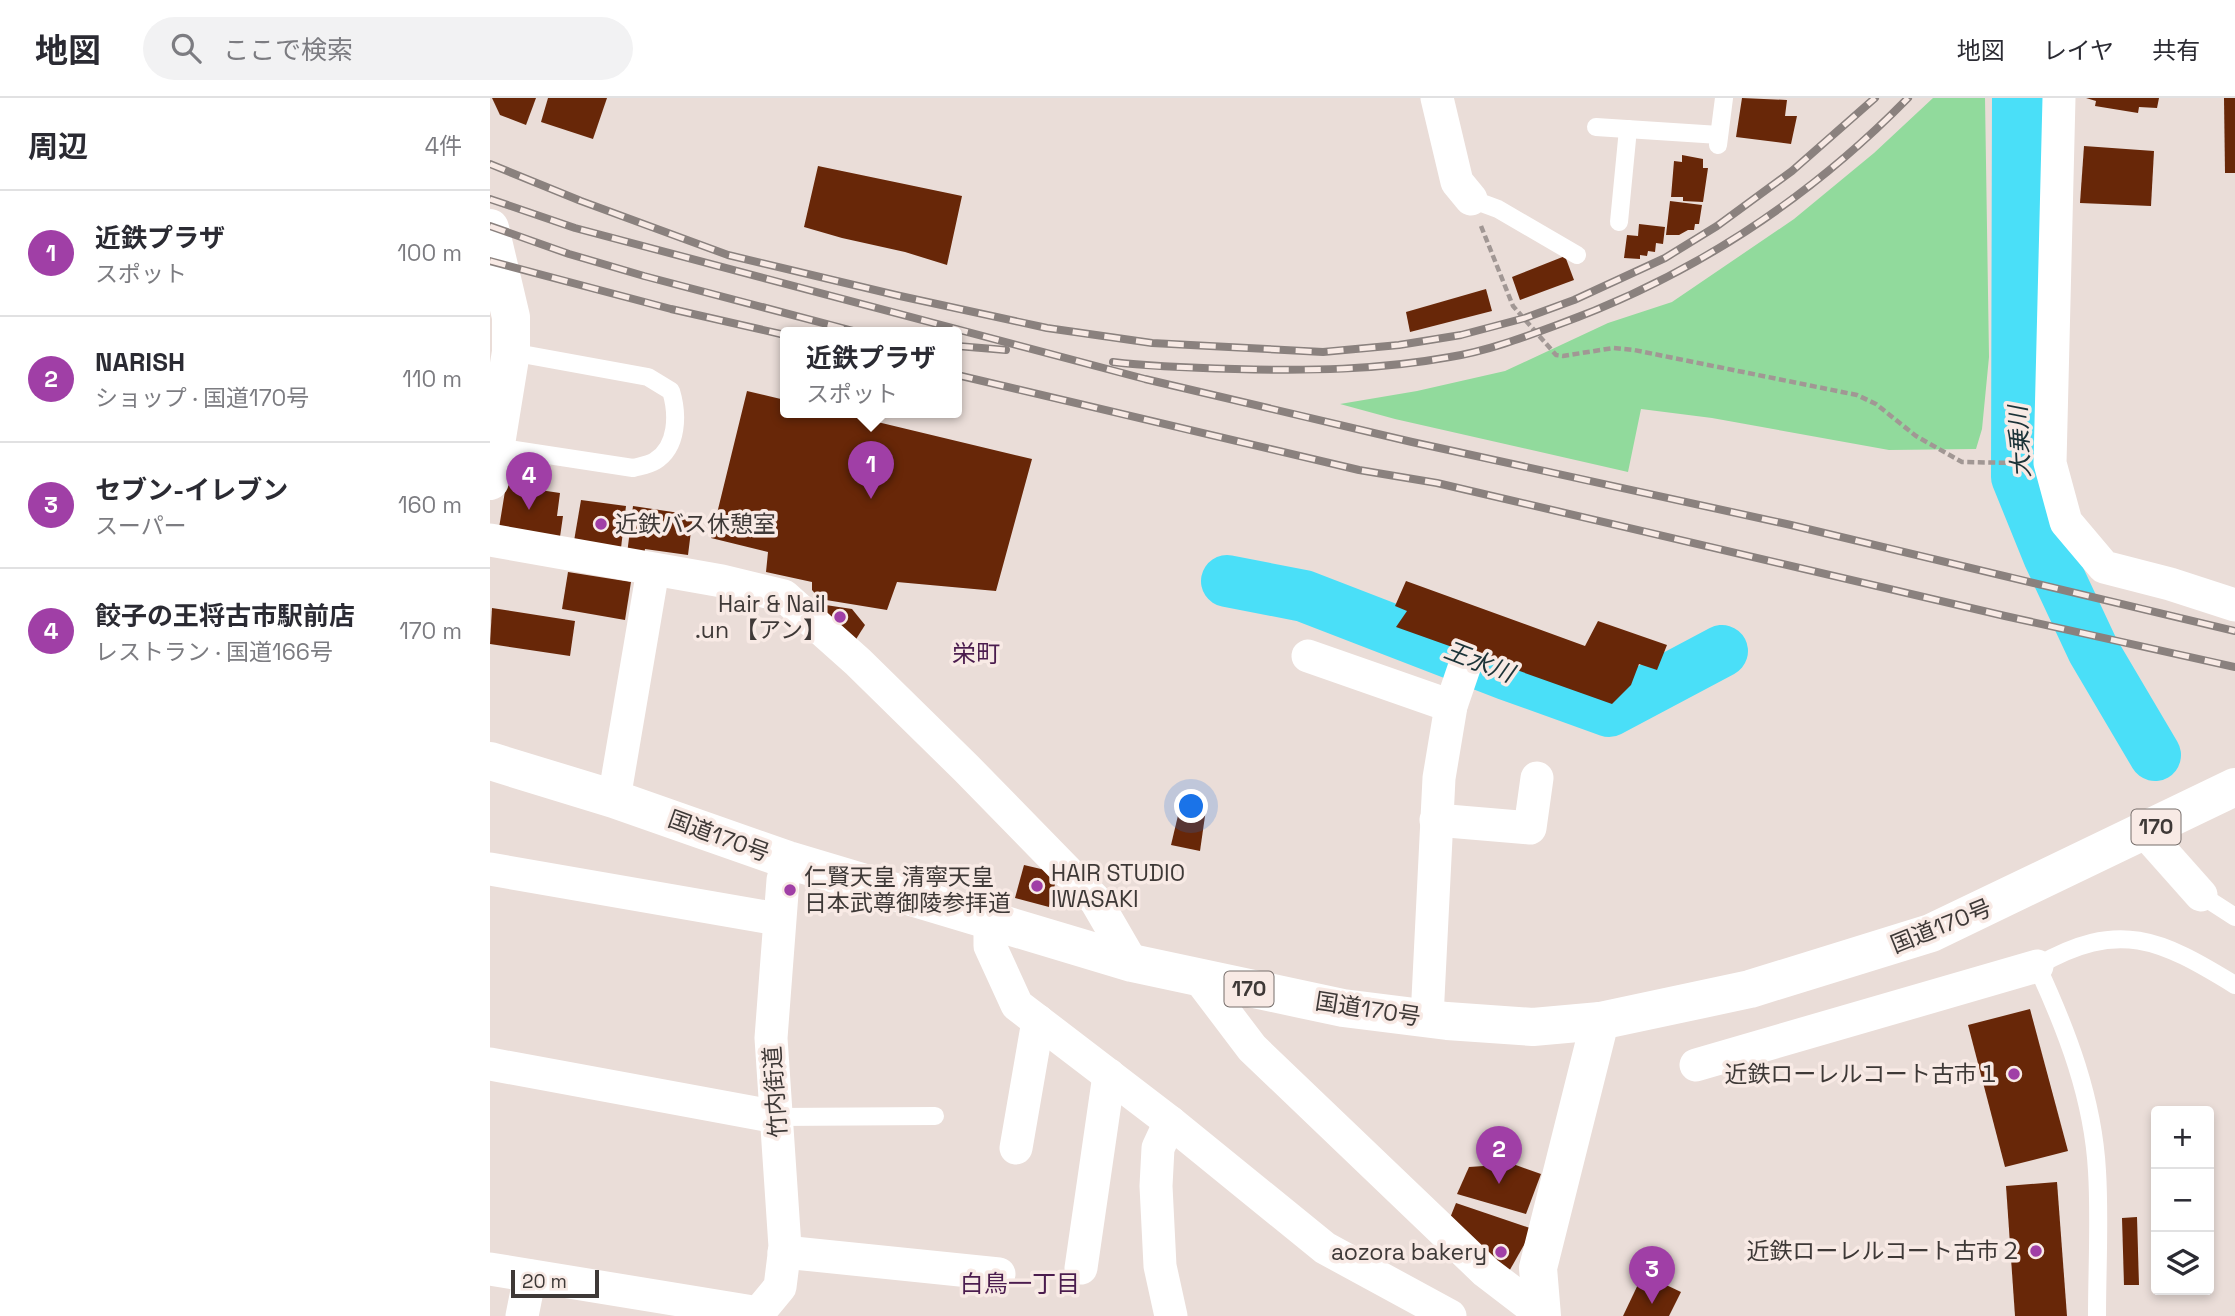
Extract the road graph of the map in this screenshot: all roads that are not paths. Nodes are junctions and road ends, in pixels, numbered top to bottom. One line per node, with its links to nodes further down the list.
1 (1437, 98): 6 (street)
2 (1724, 98): 5 (lane)
3 (2059, 98): 14 (street)
4 (1596, 127): 5 (lane)
5 (1628, 129): 7 (lane)
6 (1471, 199): 9 (lane)
7 (1619, 222)
8 (490, 228): 10 (main road)
9 (1577, 255)
10 (511, 352): 11 (main road); 11 (lane)
11 (493, 464)
12 (490, 540): 13 (street)
13 (653, 570): 21 (street); 30 (street)
14 (2235, 605)
15 (1308, 656): 17 (street)
16 (1465, 665): 17 (street)
17 (1451, 706): 22 (street)
18 (490, 761): 21 (main road, 国道170号 / 170)
19 (1536, 778): 22 (street)
20 (2235, 787): 23 (main road, 国道170号 / 170)
21 (614, 799): 24 (main road, 国道170号 / 170)
22 (1436, 820): 34 (street)
23 (2145, 832): 26 (street); 36 (main road, 国道170号 / 170)
24 (788, 860): 28 (street, 竹内街道); 29 (main road, 国道170号 / 170)
25 (490, 869): 28 (street)
26 (2201, 895): 27 (lane)
27 (2235, 917)
28 (773, 918): 41 (street, 竹内街道)
29 (990, 921): 30 (main road, 国道170号 / 170); 35 (street)
30 (1132, 963): 32 (main road, 国道170号 / 170)
31 (2037, 966): 33 (lane); 38 (street); 54 (lane)
32 (1199, 978): 34 (main road, 国道170号 / 170); 51 (street)
33 (2235, 985)
34 (1427, 1018): 36 (main road, 国道170号 / 170)
35 (1038, 1021): 39 (street); 43 (street)
36 (1600, 1021): 51 (main road)
37 (490, 1064): 41 (street)
38 (1696, 1065)
39 (1109, 1075): 42 (street); 45 (street)
40 (935, 1116): 41 (lane)
41 (777, 1117): 44 (street, 竹内街道)
42 (1170, 1122): 50 (street); 53 (street)
43 (1016, 1148)
44 (784, 1252): 47 (street); 49 (street, 竹内街道)
45 (1081, 1268)
46 (490, 1269): 48 (street)
47 (999, 1274)
48 (530, 1276): 49 (street); 52 (street)
49 (757, 1314)
50 (1443, 1315)
51 (1542, 1315)
52 (523, 1316)
53 (1171, 1316)
54 (2096, 1316)

